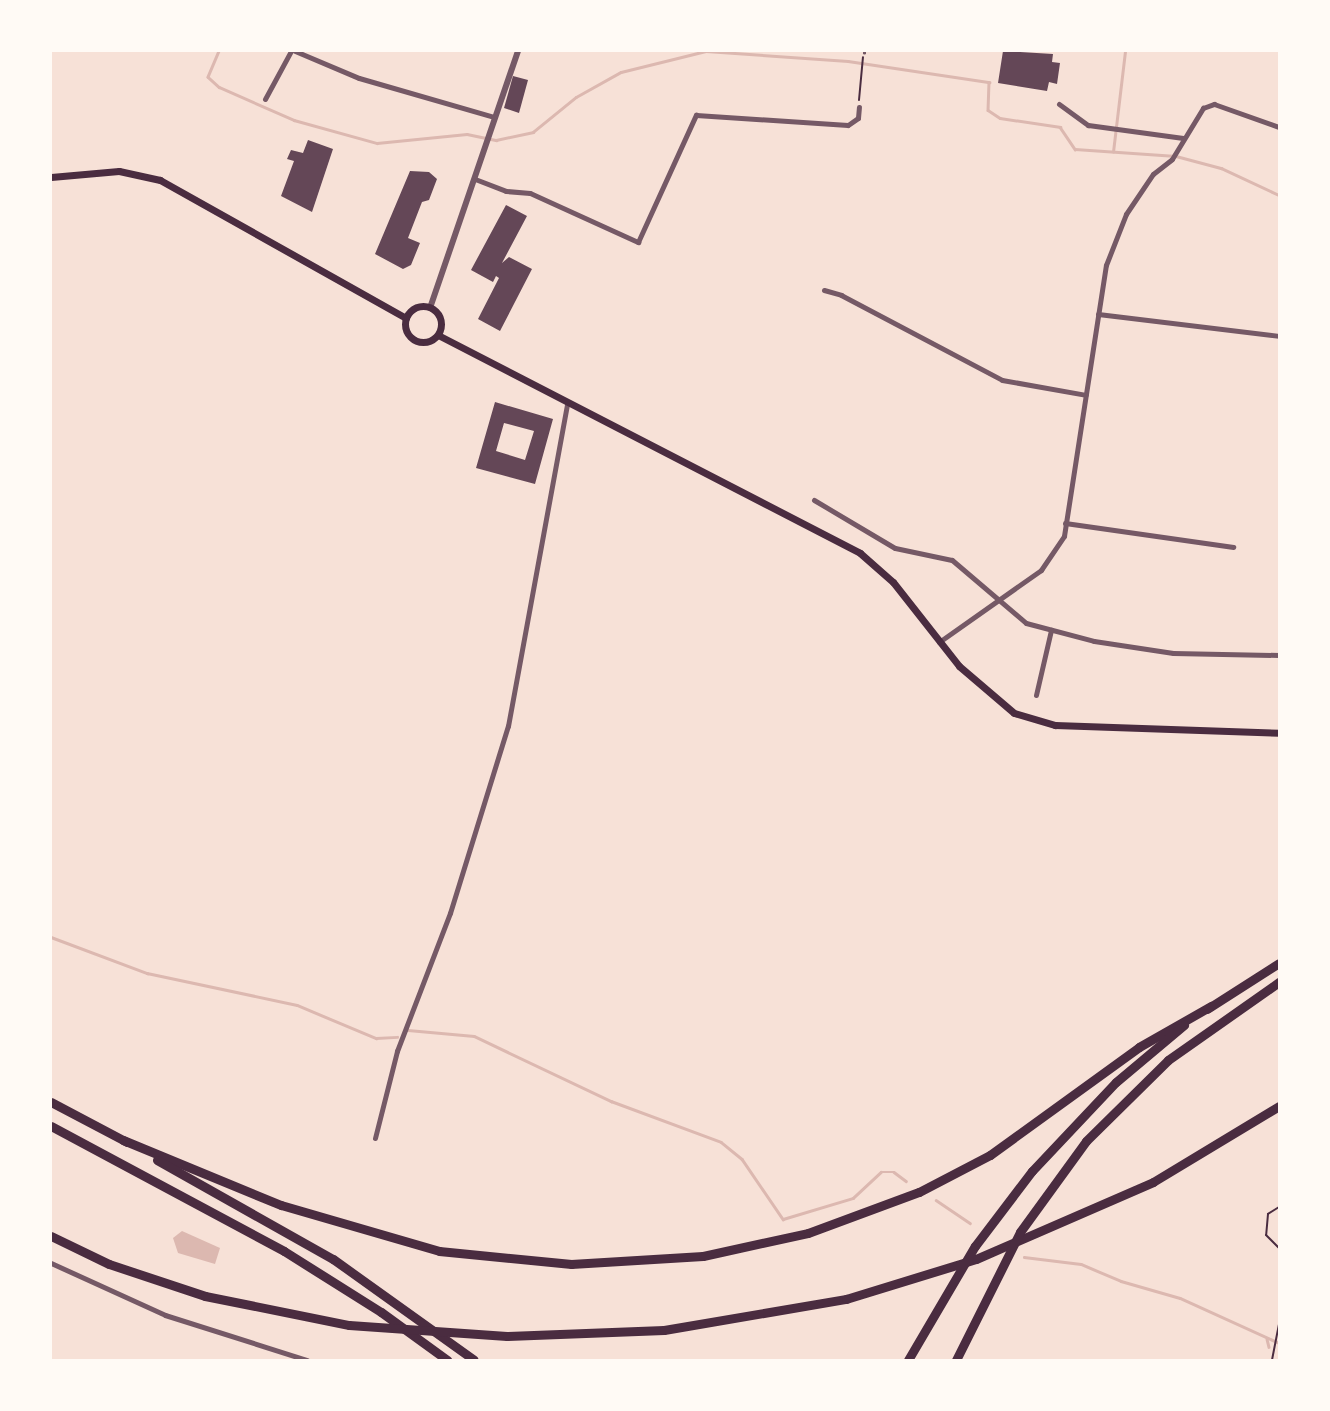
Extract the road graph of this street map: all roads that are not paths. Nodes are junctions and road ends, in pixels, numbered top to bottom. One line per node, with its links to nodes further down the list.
1 (293, 51): 3 (street); 6 (street)
2 (518, 51): 6 (street)
3 (265, 99)
4 (1059, 104): 8 (street)
5 (859, 107): 10 (street)
6 (494, 117): 10 (street)
7 (1279, 127): 8 (street)
8 (1183, 138): 13 (street)
9 (51, 177): 14 (main road)
10 (475, 179): 12 (street)
11 (824, 290): 17 (street)
12 (430, 308): 14 (main road); 15 (main road)
13 (1098, 314): 16 (street); 17 (street)
14 (407, 318): 15 (main road)
15 (438, 335): 18 (main road)
16 (1279, 336)
17 (1086, 395): 20 (street)
18 (567, 403): 24 (main road); 34 (street)
19 (814, 500): 22 (street)
20 (1065, 523): 21 (street); 22 (street)
21 (1233, 547)
22 (998, 601): 23 (street); 24 (street)
23 (1051, 630): 25 (street); 26 (street)
24 (939, 642): 27 (main road)
25 (1279, 655)
26 (1036, 695)
27 (1279, 733)
28 (1279, 963): 30 (highway)
29 (1279, 982): 42 (highway)
30 (1211, 1006): 35 (highway); 41 (highway)
31 (51, 1102): 35 (highway)
32 (1279, 1106): 36 (highway)
33 (51, 1126): 39 (highway)
34 (375, 1138)
35 (124, 1140): 40 (highway)
36 (51, 1236)
37 (51, 1263): 38 (street)
38 (307, 1360)
39 (447, 1360)
40 (474, 1360)
41 (908, 1360)
42 (956, 1360)

